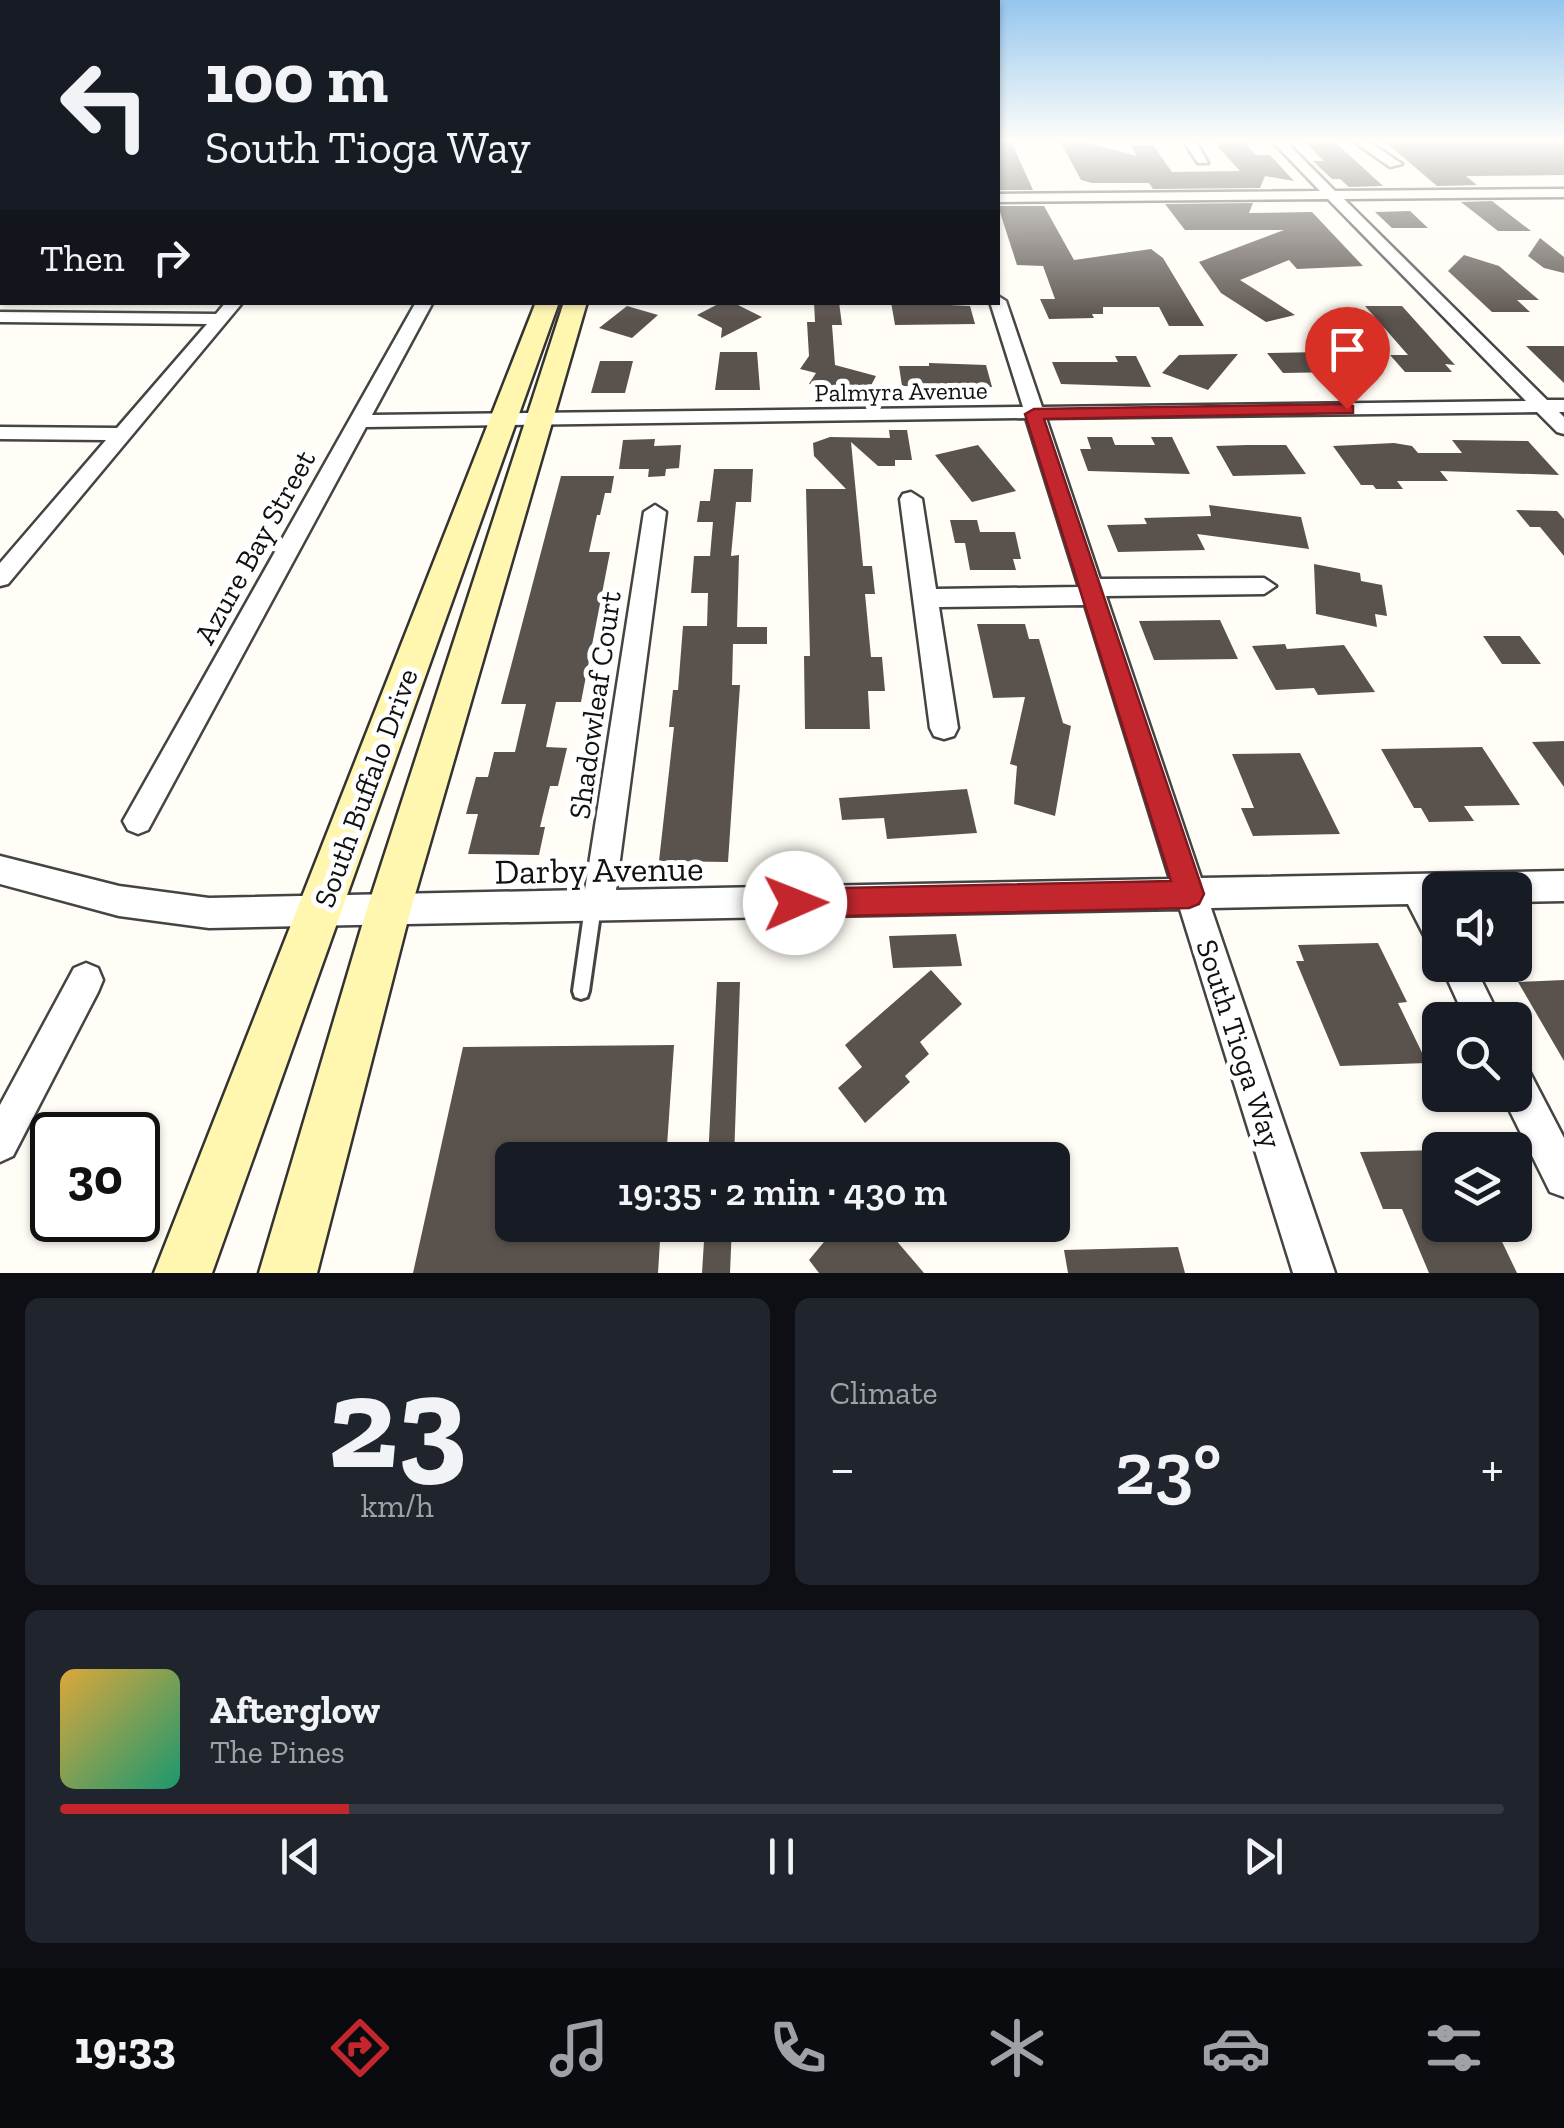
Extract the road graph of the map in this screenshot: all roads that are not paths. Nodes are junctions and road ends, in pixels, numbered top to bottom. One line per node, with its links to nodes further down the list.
1 (1337, 200): 11 (street)
2 (46, 305): 9 (street)
3 (232, 305): 10 (street)
4 (423, 305): 14 (street, Azure Bay Street)
5 (547, 305): 15 (main road, South Buffalo Drive)
6 (575, 305): 15 (main road, South Buffalo Drive)
7 (999, 305): 13 (street, South Tioga Way)
8 (0, 317): 9 (street)
9 (32, 317): 10 (street)
10 (220, 320): 18 (street)
11 (1542, 406): 12 (street, Palmyra Avenue); 13 (street, Palmyra Avenue); 16 (street)
12 (1564, 406)
13 (1034, 414): 15 (street, Palmyra Avenue); 23 (street, South Tioga Way)
14 (359, 421): 15 (street, Palmyra Avenue); 26 (street, Azure Bay Street)
15 (520, 421): 33 (main road, South Buffalo Drive); 34 (main road, South Buffalo Drive)
16 (1564, 428)
17 (0, 433): 18 (street)
18 (122, 434): 21 (street)
19 (911, 498): 24 (street)
20 (655, 512): 32 (street, Shadowleaf Court)
21 (0, 578)
22 (1264, 586): 23 (street)
23 (1092, 592): 24 (street); 30 (street, South Tioga Way)
24 (925, 598): 25 (street)
25 (944, 728)
26 (138, 821)
27 (0, 870): 34 (street, Darby Avenue)
28 (1564, 886): 29 (street, Darby Avenue)
29 (1417, 889): 30 (street, Darby Avenue); 31 (street)
30 (1189, 894): 32 (street, Darby Avenue); 42 (street, South Tioga Way)
31 (1422, 899)
32 (596, 907): 33 (street, Darby Avenue); 36 (lane)
33 (388, 912): 34 (street, Darby Avenue); 41 (main road, South Buffalo Drive)
34 (320, 913): 40 (main road, South Buffalo Drive)
35 (86, 980): 38 (street)
36 (581, 991)
37 (1530, 1112): 39 (street)
38 (0, 1144)
39 (1564, 1178)
40 (183, 1273)
41 (288, 1273)
42 (1314, 1273)

